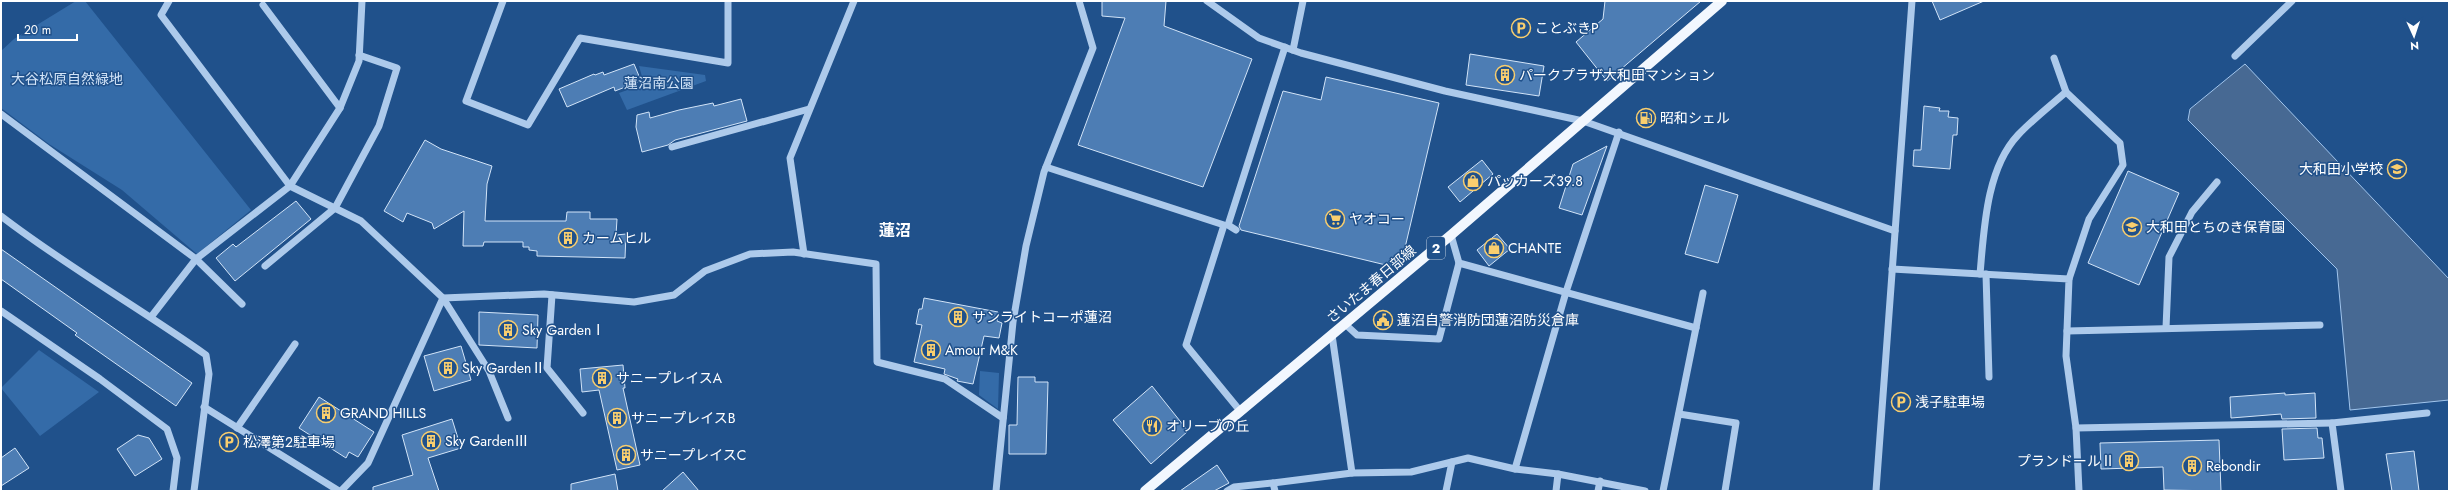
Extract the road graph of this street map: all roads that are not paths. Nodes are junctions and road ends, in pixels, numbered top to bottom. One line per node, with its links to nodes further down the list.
1 (169, 1): 27 (street)
2 (362, 1): 15 (street)
3 (503, 1): 4 (street)
4 (728, 1)
5 (854, 1): 20 (street)
6 (1079, 1): 25 (street)
7 (1207, 1): 13 (street)
8 (1303, 1): 14 (street)
9 (1722, 1): 22 (main road, さいたま春日部線 / 2)
10 (1912, 1): 31 (street)
11 (2292, 1): 16 (street)
12 (263, 5): 19 (street)
13 (1285, 47): 14 (street); 30 (street)
14 (1293, 50): 22 (street)
15 (359, 55): 19 (street); 28 (street)
16 (2235, 56)
17 (2054, 58): 18 (street)
18 (2066, 92): 38 (street); 39 (street)
19 (340, 108): 27 (street)
20 (809, 109): 24 (street); 33 (street)
21 (1, 114): 34 (street)
22 (1583, 121): 23 (street); 32 (main road, さいたま春日部線 / 2)
23 (1619, 132): 31 (street); 40 (street)
24 (672, 147)
25 (1046, 167): 56 (street); 61 (street)
26 (2217, 182): 50 (street)
27 (290, 186): 28 (street); 34 (street)
28 (335, 208): 36 (street); 43 (street)
29 (1, 216): 46 (street)
30 (1236, 230)
31 (1895, 230): 37 (street)
32 (1450, 236): 35 (street); 47 (main road, さいたま春日部線 / 2)
33 (804, 254): 42 (street); 61 (street)
34 (196, 259): 44 (street); 46 (street)
35 (1459, 263): 40 (street); 47 (street)
36 (265, 266)
37 (1892, 269): 38 (street); 84 (street)
38 (1983, 274): 39 (street); 54 (street)
39 (2069, 279): 51 (street)
40 (1566, 292): 49 (street); 66 (street)
41 (1703, 293): 49 (street)
42 (552, 295): 43 (street); 57 (street)
43 (444, 298): 60 (street); 73 (street)
44 (242, 304)
45 (1, 311): 71 (street)
46 (151, 317): 55 (street)
47 (1345, 324): 52 (main road, さいたま春日部線 / 2)
48 (2320, 324): 50 (street)
49 (1696, 328): 59 (street)
50 (2166, 328): 51 (street)
51 (2067, 331): 64 (street)
52 (1332, 335): 56 (main road, さいたま春日部線 / 2); 67 (street)
53 (295, 344): 63 (street)
54 (1988, 377)
55 (204, 407): 63 (street); 72 (street)
56 (1241, 412): 75 (main road, さいたま春日部線 / 2)
57 (583, 413)
58 (2427, 413): 62 (street)
59 (1679, 414): 82 (street); 83 (street)
60 (508, 418)
61 (1003, 418): 74 (street)
62 (2332, 423): 64 (street); 86 (street)
63 (237, 428): 73 (street)
64 (2076, 428): 85 (street)
65 (1452, 462): 66 (street); 67 (street); 78 (street)
66 (1515, 469): 68 (street)
67 (1352, 474): 70 (street)
68 (1558, 474): 69 (street); 79 (street)
69 (1600, 482): 80 (street); 81 (street)
70 (1273, 483): 76 (street); 77 (street)
71 (173, 491)
72 (194, 491)
73 (340, 491)
74 (996, 491)
75 (1146, 491)
76 (1227, 491)
77 (1275, 491)
78 (1446, 491)
79 (1556, 491)
80 (1598, 491)
81 (1645, 491)
82 (1663, 491)
83 (1725, 491)
84 (1876, 491)
85 (2079, 491)
86 (2341, 491)

